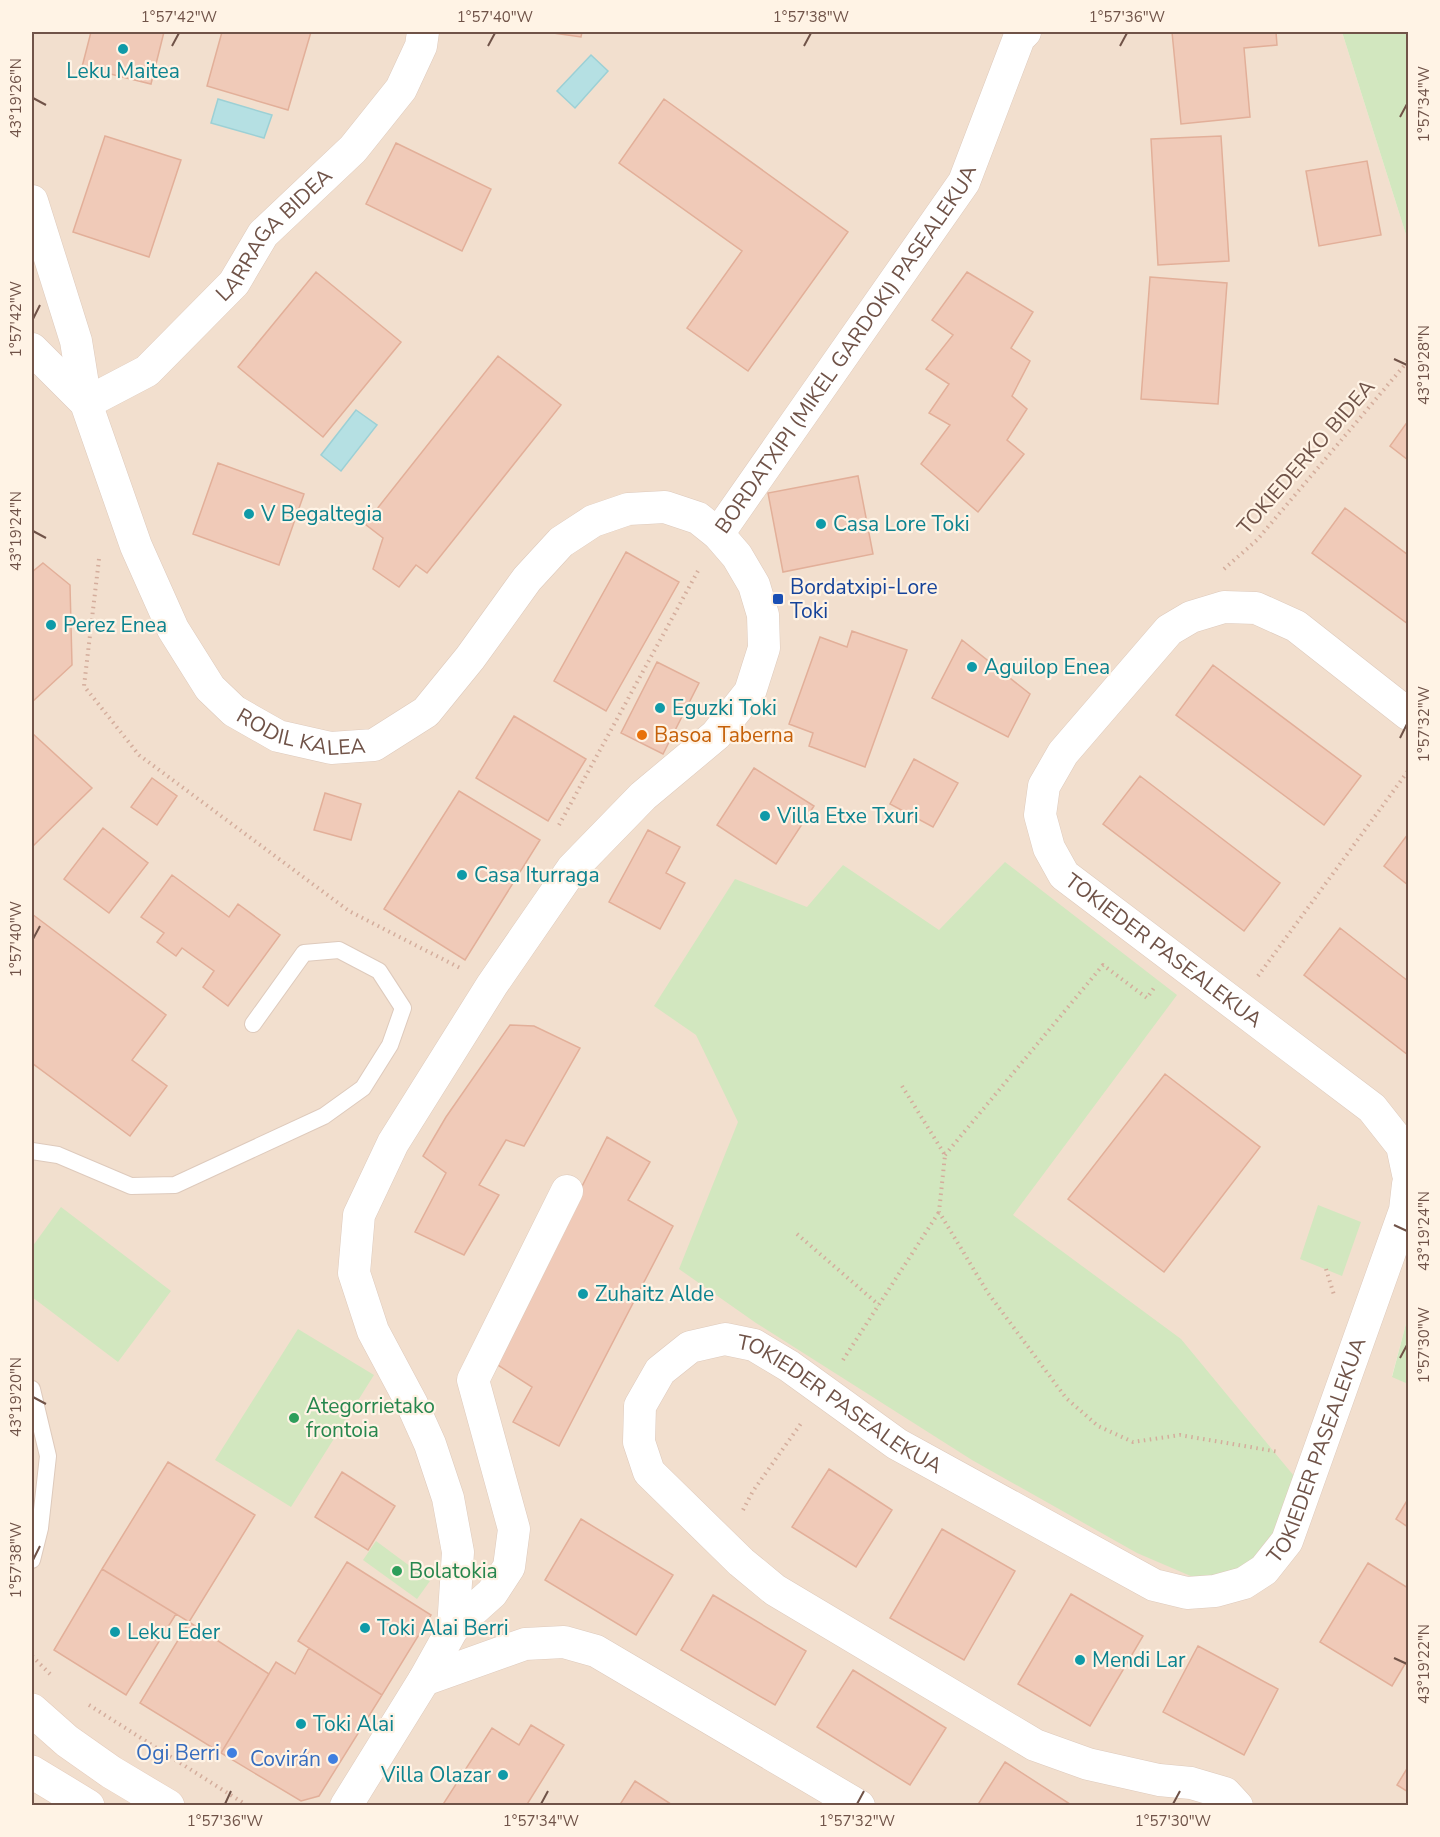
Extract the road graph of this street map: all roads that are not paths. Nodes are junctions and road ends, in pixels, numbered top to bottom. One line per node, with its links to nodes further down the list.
1 (423, 32): 5 (street, LARRAGA BIDEA)
2 (1025, 32): 6 (street, BORDATXIPI (MIKEL GARDOKI) PASEALEKUA)
3 (32, 201): 5 (street)
4 (32, 349): 5 (street, RODIL KALEA)
5 (86, 403): 6 (street, RODIL KALEA)
6 (718, 534): 15 (street, BORDATXIPI (MIKEL GARDOKI) PASEALEKUA)
7 (1408, 714): 10 (street, TOKIEDER PASEALEKUA)
8 (253, 1024): 9 (lane)
9 (32, 1151)
10 (1408, 1174)
11 (1408, 1184): 23 (street, TOKIEDER PASEALEKUA)
12 (567, 1191): 15 (street)
13 (32, 1389): 14 (lane)
14 (32, 1560)
15 (453, 1628): 16 (street, BORDATXIPI (MIKEL GARDOKI) PASEALEKUA)
16 (424, 1680): 21 (street, BORDATXIPI (MIKEL GARDOKI) PASEALEKUA); 22 (street)
17 (32, 1710): 20 (main road)
18 (32, 1772): 19 (main road)
19 (87, 1806)
20 (168, 1806)
21 (346, 1806)
22 (859, 1806)
23 (1237, 1806)

